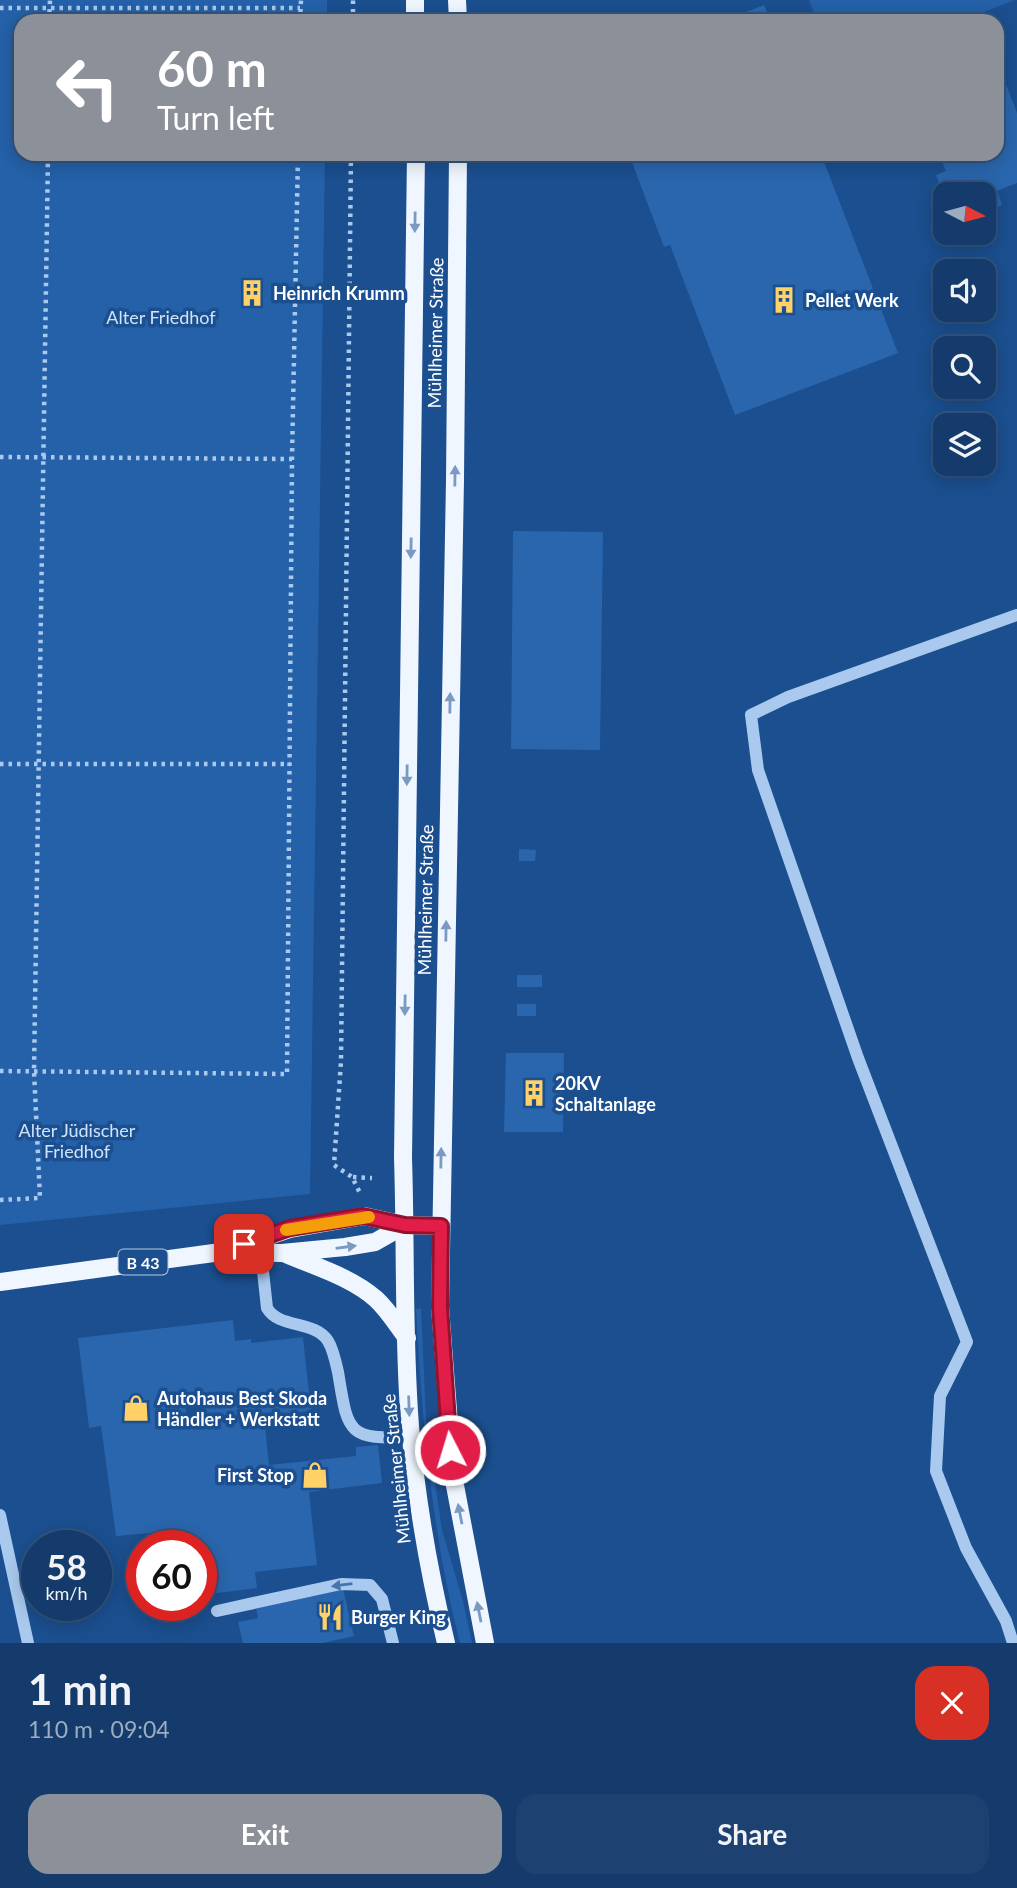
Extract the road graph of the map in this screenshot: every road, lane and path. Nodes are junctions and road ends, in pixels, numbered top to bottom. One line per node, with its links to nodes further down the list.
1 (50, 0): 4 (path)
2 (301, 0): 5 (path)
3 (0, 8): 4 (path)
4 (50, 8): 5 (path); 6 (path)
5 (300, 8): 7 (path)
6 (50, 14)
7 (300, 14)
8 (48, 161): 14 (path)
9 (298, 161): 15 (path)
10 (351, 161): 22 (path)
11 (416, 161): 26 (main road, Mühlheimer Straße, one-way to 26)
12 (458, 161): 27 (main road, Mühlheimer Straße, one-way to 12)
13 (0, 457): 14 (path)
14 (44, 457): 15 (path); 18 (path)
15 (292, 459): 19 (path)
16 (1017, 615): 40 (street)
17 (0, 764): 18 (path)
18 (38, 764): 19 (path); 21 (path)
19 (290, 764): 21 (path)
20 (0, 1071): 21 (path)
21 (34, 1071): 25 (path)
22 (352, 1177): 23 (path); 24 (path)
23 (372, 1178)
24 (361, 1194)
25 (0, 1200)
26 (405, 1225): 27 (main road, B 43); 28 (main road, B 43); 30 (main road, one-way to 26); 32 (main road, Mühlheimer Straße)
27 (441, 1226): 39 (main road, Mühlheimer Straße, one-way to 27)
28 (221, 1252): 29 (main road, B 43); 31 (main road, B 43)
29 (261, 1253): 30 (main road, B 43); 33 (street)
30 (282, 1253): 32 (main road, B 43)
31 (0, 1282)
32 (407, 1338): 33 (main road, Mühlheimer Straße, one-way to 33)
33 (411, 1437): 38 (main road, Mühlheimer Straße)
34 (0, 1515): 36 (street)
35 (217, 1611): 37 (street, one-way to 35)
36 (28, 1643)
37 (393, 1643)
38 (446, 1643)
39 (485, 1643)
40 (1013, 1643)

